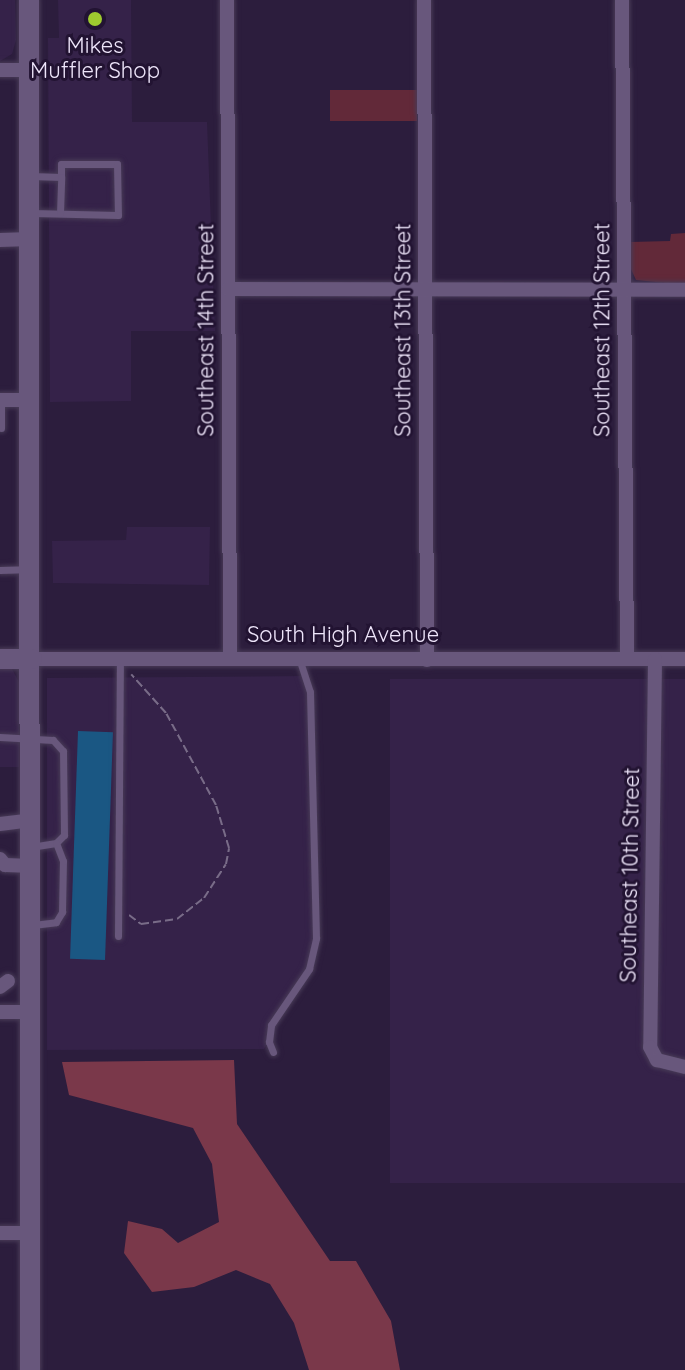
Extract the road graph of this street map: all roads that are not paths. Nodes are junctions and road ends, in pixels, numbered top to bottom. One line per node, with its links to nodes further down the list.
1 (29, 0): 6 (main road)
2 (227, 0): 13 (street, Southeast 14th Street)
3 (424, 0): 14 (street, Southeast 13th Street)
4 (622, 0): 15 (street, Southeast 12th Street)
5 (0, 70): 6 (street)
6 (29, 70): 7 (main road)
7 (29, 176): 8 (lane); 9 (main road)
8 (61, 177): 10 (lane); 10 (lane)
9 (30, 213): 10 (lane); 11 (main road)
10 (60, 213)
11 (30, 239): 12 (street); 18 (main road)
12 (0, 240)
13 (228, 289): 14 (street); 24 (street, Southeast 14th Street)
14 (425, 290): 15 (street); 29 (street, Southeast 13th Street)
15 (623, 290): 16 (street); 26 (street, Southeast 12th Street)
16 (685, 290)
17 (1, 400): 18 (street); 19 (lane)
18 (30, 400): 20 (main road)
19 (1, 428)
20 (32, 569): 21 (lane); 23 (main road)
21 (0, 570)
22 (0, 659): 23 (main road, South High Avenue)
23 (32, 659): 30 (street, South High Avenue); 32 (main road)
24 (230, 659): 25 (street, South High Avenue); 30 (street, South High Avenue)
25 (299, 659): 29 (street, South High Avenue); 42 (lane)
26 (627, 659): 27 (street, South High Avenue); 29 (street, South High Avenue)
27 (655, 659): 28 (street, South High Avenue); 43 (street, Southeast 10th Street)
28 (685, 659)
29 (427, 660)
30 (120, 664): 39 (lane)
31 (0, 737): 32 (lane)
32 (32, 738): 33 (main road); 35 (lane)
33 (32, 820): 34 (street); 36 (main road)
34 (0, 824)
35 (56, 843): 36 (lane); 38 (lane)
36 (32, 856): 37 (street); 38 (main road)
37 (0, 859)
38 (31, 925): 41 (main road)
39 (118, 936)
40 (0, 1012): 41 (street)
41 (31, 1012): 45 (main road)
42 (273, 1052)
43 (685, 1067)
44 (0, 1233): 45 (street)
45 (30, 1233): 46 (main road)
46 (30, 1370)

